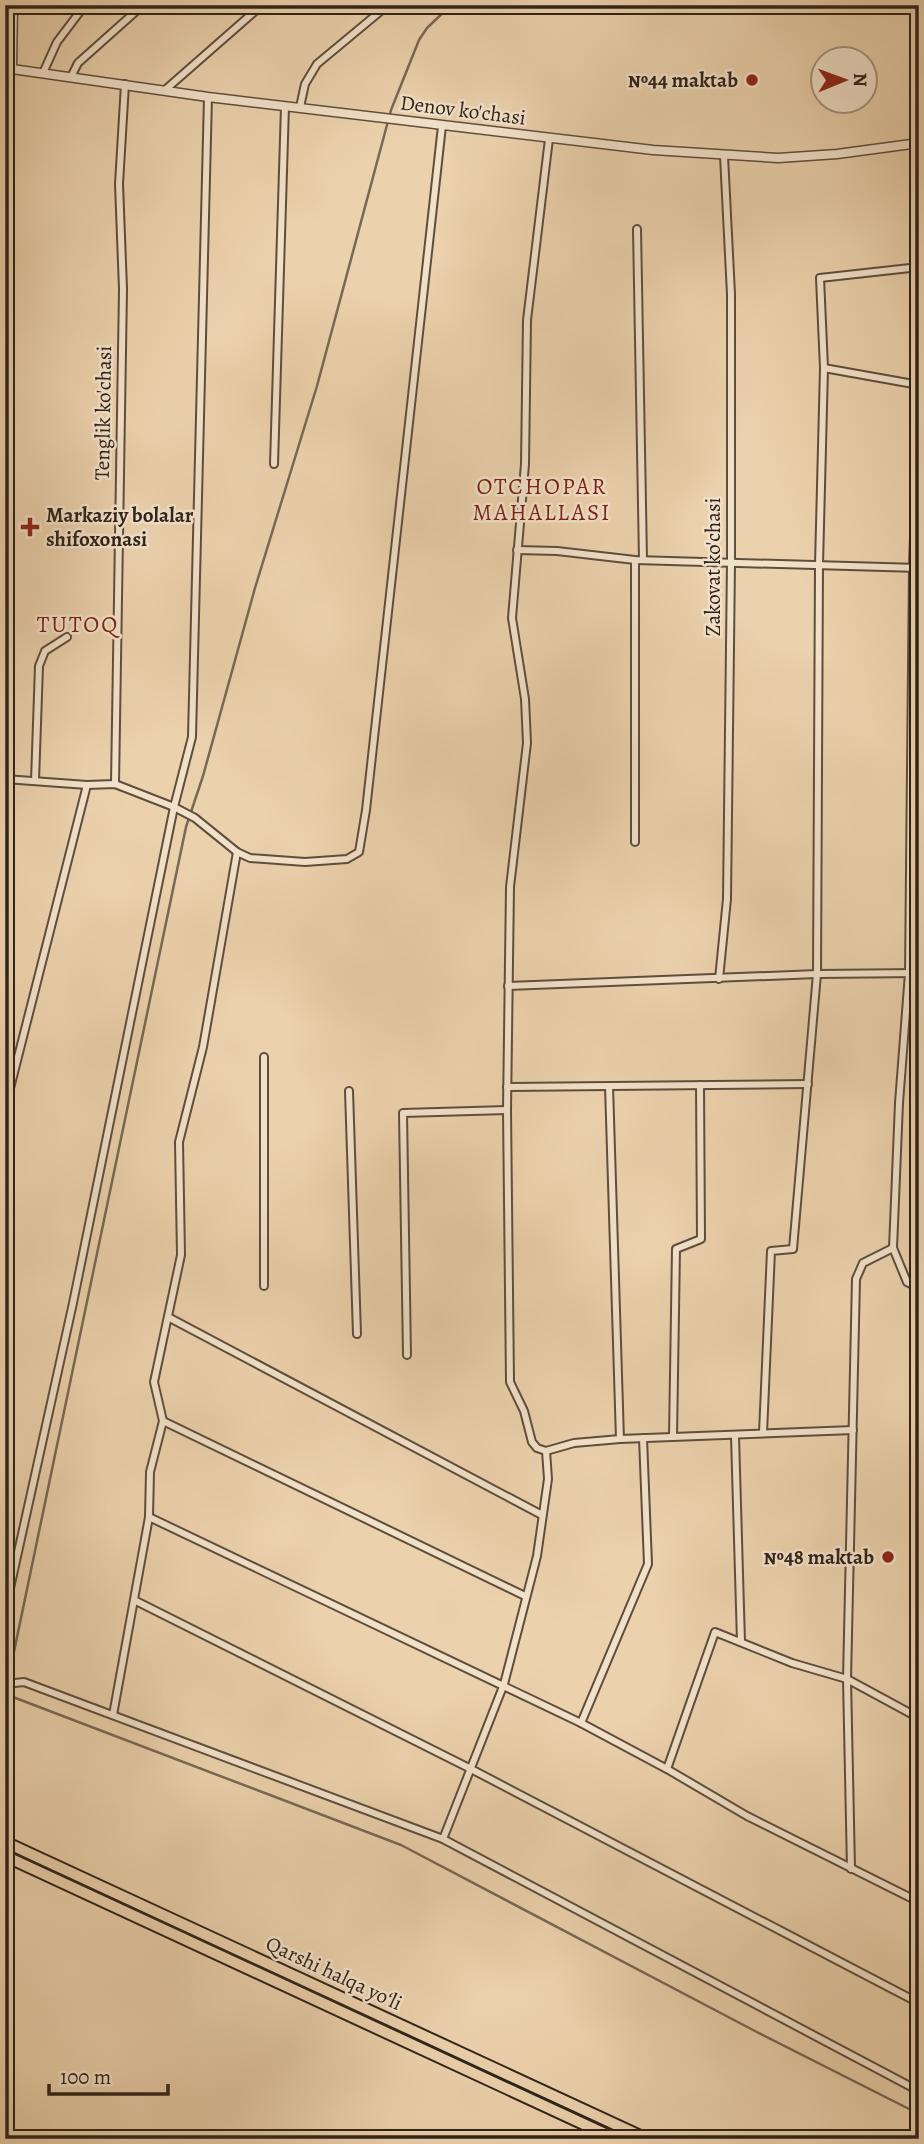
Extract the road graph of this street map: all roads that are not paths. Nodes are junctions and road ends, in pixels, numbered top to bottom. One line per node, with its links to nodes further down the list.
1 (13, 5): 6 (street)
2 (85, 5): 7 (street)
3 (143, 5): 8 (street)
4 (262, 5): 10 (street)
5 (388, 5): 13 (street)
6 (8, 68): 7 (street, Denov ko'chasi)
7 (43, 73): 8 (street, Denov ko'chasi)
8 (71, 77): 9 (street, Denov ko'chasi)
9 (125, 84): 10 (street, Denov ko'chasi); 31 (street, Tenglik ko'chasi)
10 (165, 90): 11 (street, Denov ko'chasi)
11 (208, 97): 12 (street, Denov ko'chasi); 33 (street)
12 (285, 106): 13 (street, Denov ko'chasi); 22 (street)
13 (300, 107): 14 (street, Denov ko'chasi)
14 (442, 126): 15 (street, Denov ko'chasi); 35 (street)
15 (549, 139): 17 (street, Denov ko'chasi); 23 (street)
16 (919, 143): 17 (street, Denov ko'chasi)
17 (724, 156): 25 (street, Zakovat ko'chasi)
18 (638, 229): 24 (street)
19 (919, 267): 20 (street)
20 (824, 368): 21 (street); 26 (street)
21 (919, 385): 27 (street)
22 (274, 464)
23 (517, 550): 24 (street); 40 (street)
24 (639, 560): 25 (street); 34 (street)
25 (731, 562): 26 (street); 39 (street, Zakovat ko'chasi)
26 (819, 565): 27 (street); 38 (street)
27 (916, 568): 36 (street)
28 (67, 638): 30 (street)
29 (5, 779): 30 (street)
30 (35, 781): 32 (street)
31 (115, 784): 32 (street); 33 (street)
32 (87, 785): 46 (street)
33 (178, 809): 35 (street); 67 (street)
34 (635, 842)
35 (237, 852): 53 (street)
36 (909, 973): 37 (street); 38 (street); 50 (street)
37 (919, 973)
38 (817, 974): 39 (street); 42 (street)
39 (719, 979): 40 (street)
40 (508, 986): 45 (street)
41 (264, 1056): 51 (street)
42 (808, 1084): 43 (street); 58 (street)
43 (700, 1085): 44 (street); 60 (street)
44 (609, 1086): 45 (street); 62 (street)
45 (507, 1087): 49 (street)
46 (7, 1091): 48 (street)
47 (349, 1091): 54 (street)
48 (5, 1108)
49 (507, 1110): 55 (street); 63 (street)
50 (893, 1248): 52 (street); 57 (street)
51 (264, 1286)
52 (919, 1286)
53 (168, 1317): 56 (street); 64 (street)
54 (357, 1334)
55 (407, 1355)
56 (163, 1421): 65 (street); 68 (street)
57 (853, 1430): 58 (street); 72 (street)
58 (763, 1433): 59 (street)
59 (735, 1436): 60 (street); 71 (street)
60 (673, 1437): 61 (street)
61 (643, 1438): 62 (street); 77 (street)
62 (620, 1439): 63 (street)
63 (546, 1451): 64 (street)
64 (541, 1515): 68 (street)
65 (149, 1517): 69 (street); 74 (street)
66 (5, 1569): 67 (street)
67 (14, 1573): 70 (street)
68 (525, 1596): 74 (street)
69 (134, 1600): 75 (street); 78 (street)
70 (5, 1611)
71 (741, 1642): 72 (street); 79 (street)
72 (847, 1679): 76 (street); 83 (street)
73 (5, 1684): 75 (street)
74 (504, 1684): 77 (street); 78 (street)
75 (113, 1715): 80 (street)
76 (919, 1718)
77 (581, 1723): 79 (street)
78 (471, 1769): 80 (street); 85 (street)
79 (667, 1769): 83 (street)
80 (443, 1839): 86 (street)
81 (5, 1842): 88 (highway, Qarshi halqa yoʻli)
82 (5, 1856): 87 (highway, Qarshi halqa yoʻli)
83 (851, 1869): 84 (street)
84 (919, 1902)
85 (919, 2003)
86 (919, 2091)
87 (616, 2139)
88 (648, 2139)

